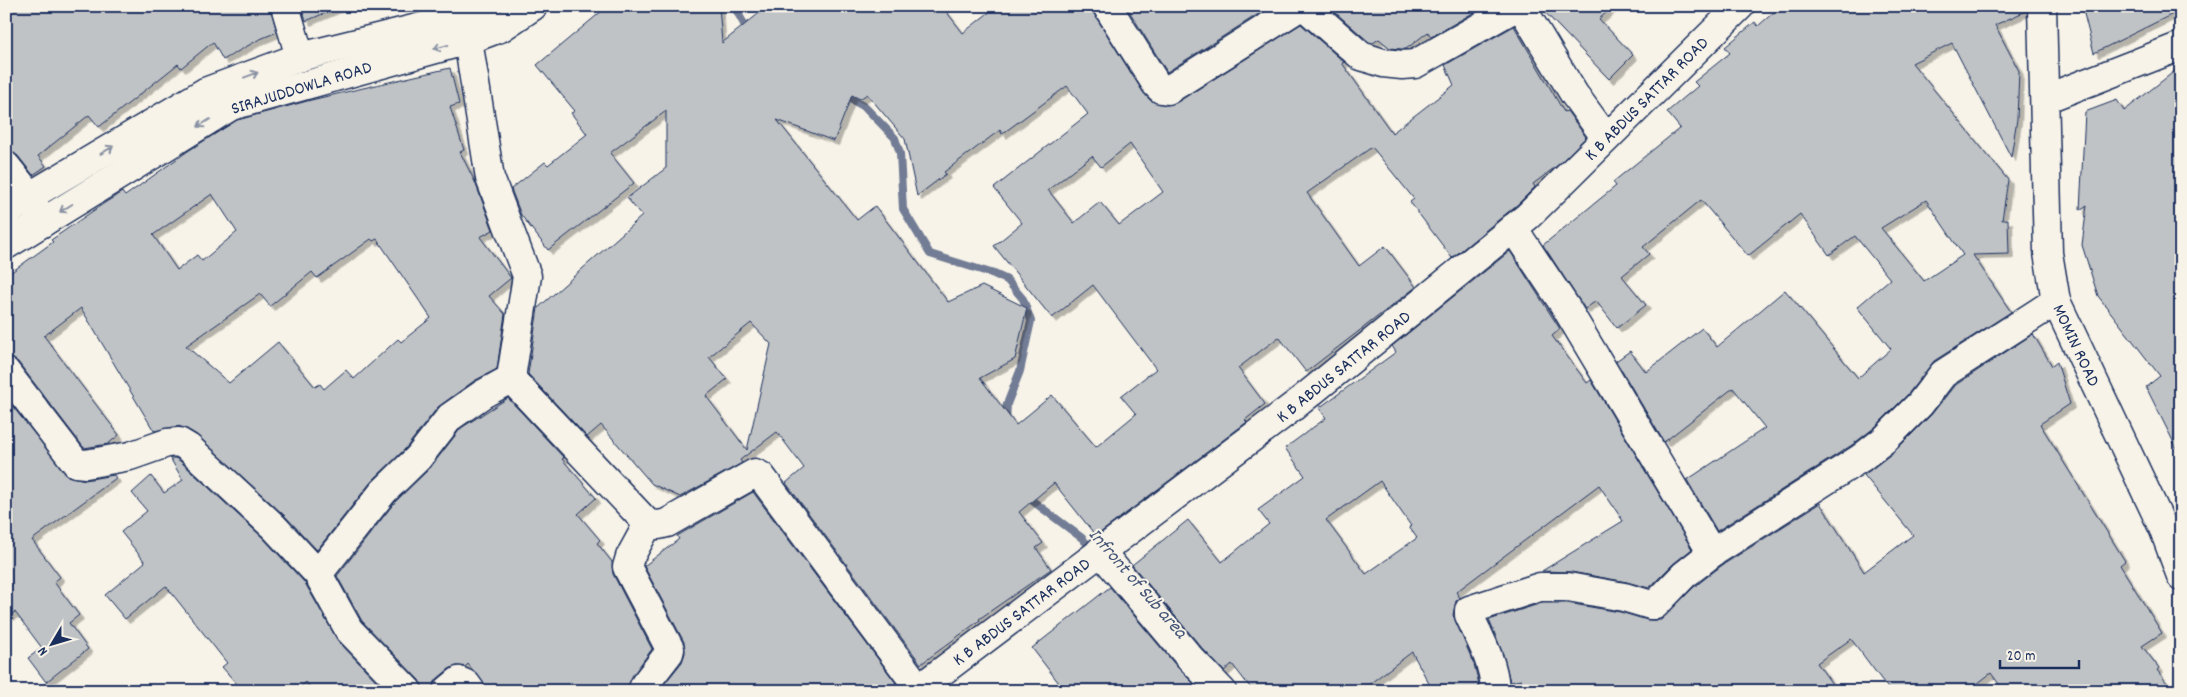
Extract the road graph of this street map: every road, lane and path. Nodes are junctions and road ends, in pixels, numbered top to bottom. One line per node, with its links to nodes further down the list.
1 (284, 6): 10 (street)
2 (533, 6): 8 (street, SIRAJUDDOWLA ROAD)
3 (1107, 6): 4 (street)
4 (1303, 6): 7 (street)
5 (1740, 6): 12 (street, K B ABDUS SATTAR ROAD)
6 (2042, 6): 11 (street, MOMIN ROAD)
7 (1514, 7): 12 (street)
8 (471, 17): 10 (street, SIRAJUDDOWLA ROAD); 16 (street, SIRAJUDDOWLA ROAD, one-way to 16); 21 (street)
9 (2181, 46): 11 (street)
10 (300, 57): 14 (street, SIRAJUDDOWLA ROAD, one-way to 10)
11 (2045, 99): 19 (street, MOMIN ROAD)
12 (1606, 138): 17 (street, K B ABDUS SATTAR ROAD)
13 (6, 166): 14 (street)
14 (30, 196): 15 (street, SIRAJUDDOWLA ROAD); 16 (street)
15 (6, 213)
16 (42, 223): 18 (street, SIRAJUDDOWLA ROAD)
17 (1513, 228): 23 (street, K B ABDUS SATTAR ROAD); 24 (street)
18 (6, 245)
19 (2056, 301): 24 (street); 26 (street, MOMIN ROAD)
20 (6, 372): 25 (street)
21 (512, 378): 22 (street); 25 (street)
22 (648, 524): 27 (street); 31 (street)
23 (1100, 551): 27 (street, K B ABDUS SATTAR ROAD); 32 (street)
24 (1712, 553): 33 (street)
25 (318, 574): 28 (street)
26 (2181, 576)
27 (918, 690)
28 (408, 691)
29 (447, 691): 30 (street)
30 (472, 691)
31 (642, 691)
32 (1222, 691)
33 (1492, 691)

